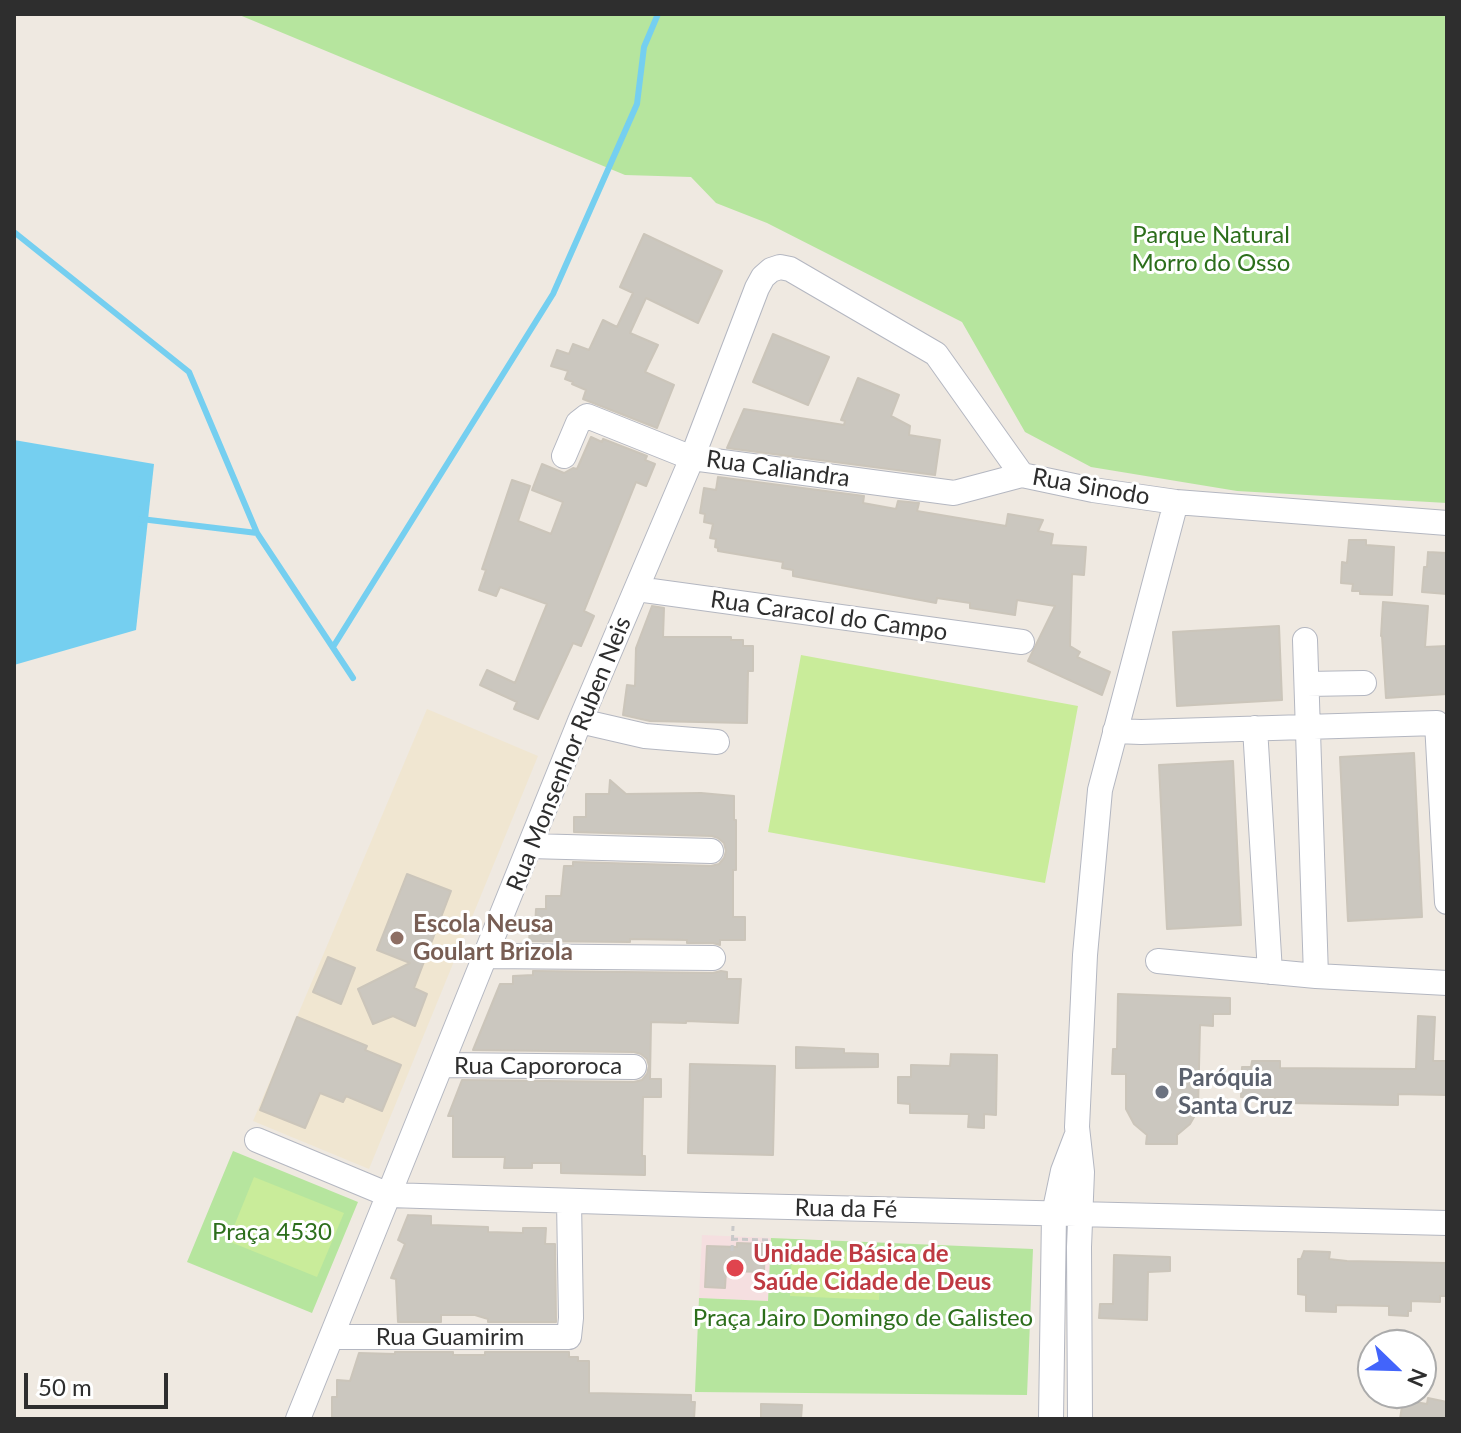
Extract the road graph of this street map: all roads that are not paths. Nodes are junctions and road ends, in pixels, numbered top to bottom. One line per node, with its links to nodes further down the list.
1 (771, 270): 3 (street, Rua Monsenhor Ruben Neis); 4 (street, Rua Sinodo)
2 (564, 456): 3 (street, Rua Caliandra)
3 (692, 458): 4 (street, Rua Caliandra); 7 (street, Rua Monsenhor Ruben Neis)
4 (1022, 475): 5 (street, Rua Sinodo)
5 (1176, 502): 6 (street, Rua Sinodo); 16 (street)
6 (1447, 523)
7 (637, 589): 9 (street, Rua Caracol do Campo); 12 (street, Rua Monsenhor Ruben Neis)
8 (1305, 640): 11 (street)
9 (1022, 642)
10 (1364, 683): 11 (street)
11 (1307, 684): 14 (street)
12 (580, 721): 17 (street); 18 (street, Rua Monsenhor Ruben Neis)
13 (1442, 722): 14 (street); 20 (street)
14 (1308, 727): 15 (street); 25 (street)
15 (1255, 728): 16 (street); 24 (street)
16 (1115, 731): 29 (street)
17 (717, 742)
18 (530, 846): 19 (street); 21 (street, Rua Monsenhor Ruben Neis)
19 (711, 851)
20 (1447, 902)
21 (486, 956): 22 (street); 27 (street, Rua Monsenhor Ruben Neis)
22 (713, 958)
23 (1158, 961): 24 (street)
24 (1270, 972): 25 (street)
25 (1316, 976): 26 (street)
26 (1447, 983)
27 (441, 1065): 28 (street, Rua Capororoca); 31 (street, Rua Monsenhor Ruben Neis)
28 (634, 1067)
29 (1077, 1134): 33 (street); 34 (street)
30 (257, 1140): 31 (street, Rua da Fé)
31 (389, 1195): 32 (street, Rua da Fé); 36 (street, Rua Monsenhor Ruben Neis)
32 (569, 1201): 33 (street, Rua da Fé); 36 (street, Rua Guamirim)
33 (1054, 1214): 34 (street, Rua da Fé); 38 (street)
34 (1081, 1214): 35 (street, Rua da Fé); 39 (street)
35 (1447, 1223)
36 (332, 1337): 37 (street, Rua Monsenhor Ruben Neis)
37 (298, 1419)
38 (1051, 1419)
39 (1080, 1419)

